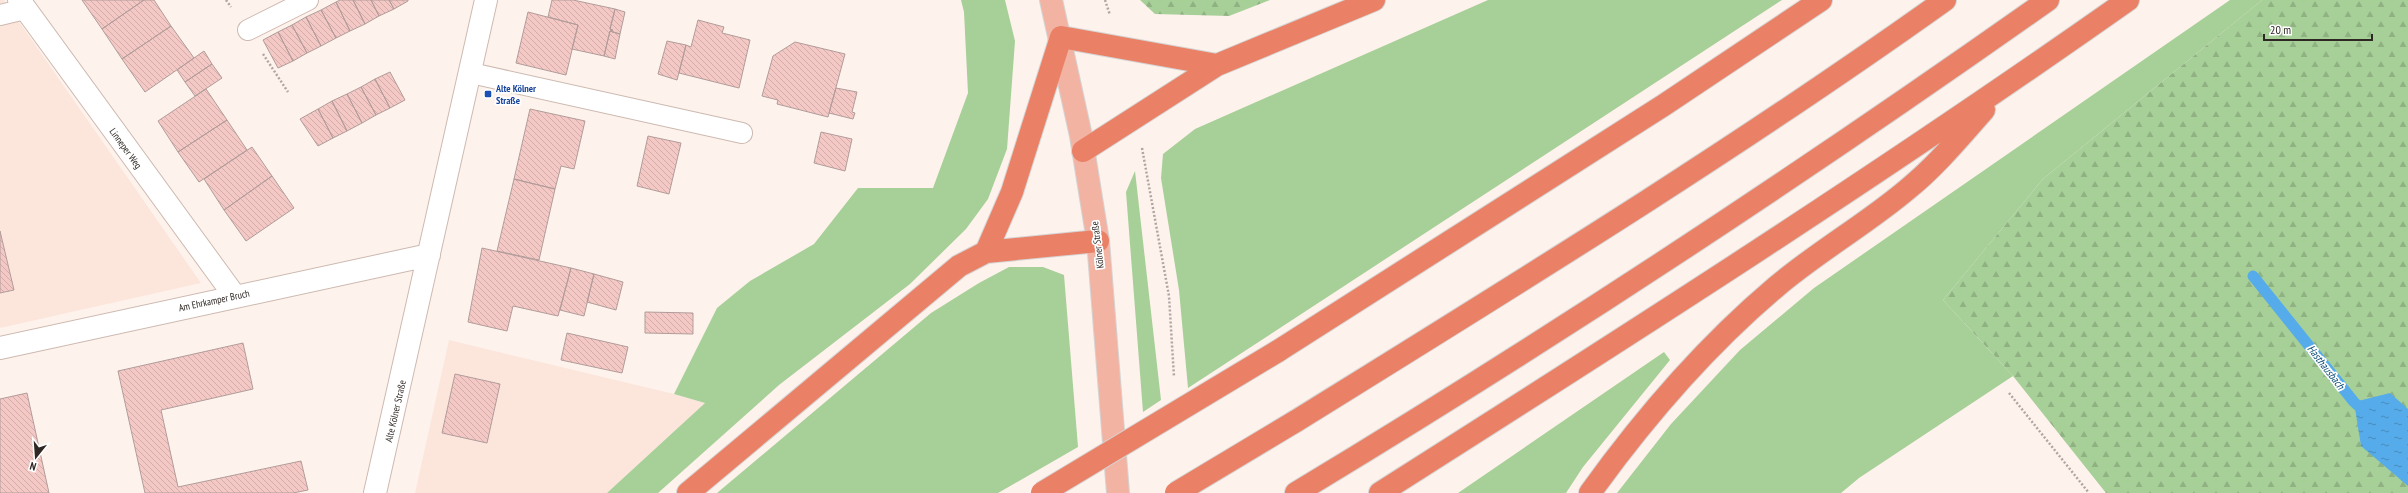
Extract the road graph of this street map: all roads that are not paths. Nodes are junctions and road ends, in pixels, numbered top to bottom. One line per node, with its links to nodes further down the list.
1 (308, 0): 11 (lane)
2 (486, 0): 14 (street, Alte Kölner Straße)
3 (1051, 0): 12 (main road, Kölner Straße)
4 (1374, 0): 13 (highway)
5 (1821, 0): 26 (highway, bridge)
6 (1945, 0): 28 (highway, bridge)
7 (2048, 0): 23 (highway)
8 (2128, 0): 15 (highway)
9 (22, 5): 10 (lane); 21 (street, Linneper Weg)
10 (0, 15)
11 (248, 30)
12 (1061, 37): 13 (highway); 17 (main road, Kölner Straße); 19 (highway)
13 (1217, 65): 17 (highway)
14 (471, 73): 16 (lane); 20 (street, Alte Kölner Straße)
15 (2003, 88): 29 (highway); 30 (highway)
16 (742, 134)
17 (1083, 151): 18 (main road, Kölner Straße)
18 (1098, 241): 19 (highway); 27 (main road, Kölner Straße)
19 (986, 252): 25 (highway)
20 (429, 255): 21 (street, Am Ehrkamper Bruch); 24 (street, Alte Kölner Straße)
21 (234, 295): 22 (street, Am Ehrkamper Bruch)
22 (0, 348)
23 (1301, 490)
24 (375, 493)
25 (688, 493)
26 (1042, 493)
27 (1118, 493)
28 (1176, 493)
29 (1380, 493)
30 (1590, 493)

